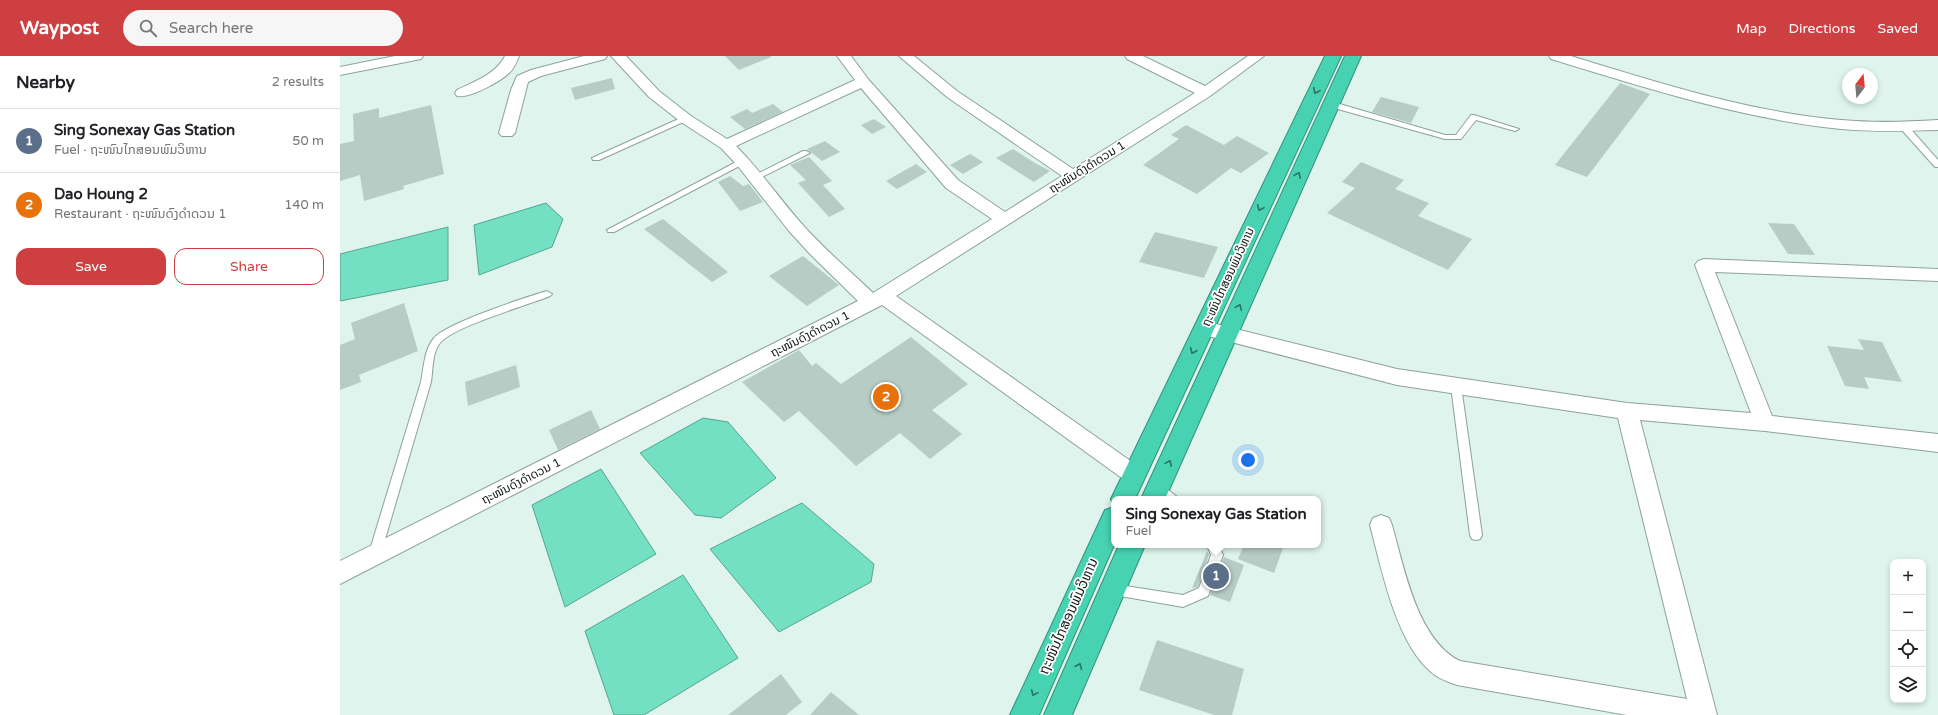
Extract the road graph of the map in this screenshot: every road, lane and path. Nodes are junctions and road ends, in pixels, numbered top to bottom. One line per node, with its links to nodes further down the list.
1 (416, 56): 12 (street)
2 (512, 56): 14 (street)
3 (600, 56): 21 (street)
4 (618, 56): 17 (street)
5 (844, 56): 13 (street)
6 (906, 56): 27 (street)
7 (1132, 56): 15 (street)
8 (1257, 56): 15 (street, ຖະໜົນດົງດຳດວນ 1)
9 (1333, 56): 34 (highway, ຖະໜົນໄກສອນພົມວິຫານ, one-way to 34)
10 (1353, 56): 16 (highway, ຖະໜົນໄກສອນພົມວິຫານ)
11 (1563, 57): 19 (street)
12 (340, 71)
13 (863, 82): 22 (street); 29 (street)
14 (462, 93)
15 (1205, 93): 27 (street, ຖະໜົນດົງດຳດວນ 1)
16 (1330, 104): 20 (lane); 35 (highway, ຖະໜົນໄກສອນພົມວິຫານ, one-way to 16)
17 (686, 119): 22 (street); 24 (lane)
18 (1938, 125): 19 (street)
19 (1904, 126): 26 (lane)
20 (1515, 128)
21 (507, 134)
22 (726, 145): 25 (street)
23 (806, 153): 28 (lane)
24 (596, 158)
25 (743, 162): 28 (street); 30 (lane)
26 (1938, 165)
27 (1073, 176): 29 (street, ຖະໜົນດົງດຳດວນ 1)
28 (755, 177): 33 (street)
29 (1004, 220): 33 (street, ຖະໜົນດົງດຳດວນ 1)
30 (611, 230)
31 (1938, 275): 38 (street)
32 (546, 294): 48 (lane)
33 (877, 299): 40 (street); 48 (street, ຖະໜົນດົງດຳດວນ 1)
34 (1204, 328): 35 (street); 40 (highway, ຖະໜົນໄກສອນພົມວິຫານ, one-way to 40)
35 (1226, 335): 36 (street); 41 (highway, ຖະໜົນໄກສອນພົມວິຫານ, one-way to 35)
36 (1456, 386): 37 (street); 45 (lane)
37 (1628, 411): 38 (street); 54 (street)
38 (1765, 423): 39 (street)
39 (1938, 443)
40 (1134, 476): 42 (highway, ຖະໜົນໄກສອນພົມວິຫານ)
41 (1161, 495)
42 (1124, 496)
43 (1111, 524): 49 (highway, ຖະໜົນໄກສອນພົມວິຫານ)
44 (1382, 525): 54 (street)
45 (1476, 535)
46 (1131, 548): 51 (highway)
47 (1214, 548): 51 (lane)
48 (375, 555): 50 (street, ຖະໜົນດົງດຳດວນ 1)
49 (1091, 566): 51 (highway); 52 (highway, ຖະໜົນໄກສອນພົມວິຫານ, one-way to 52)
50 (340, 573)
51 (1115, 583): 53 (highway, one-way to 51)
52 (1024, 715)
53 (1058, 715)
54 (1703, 715)

